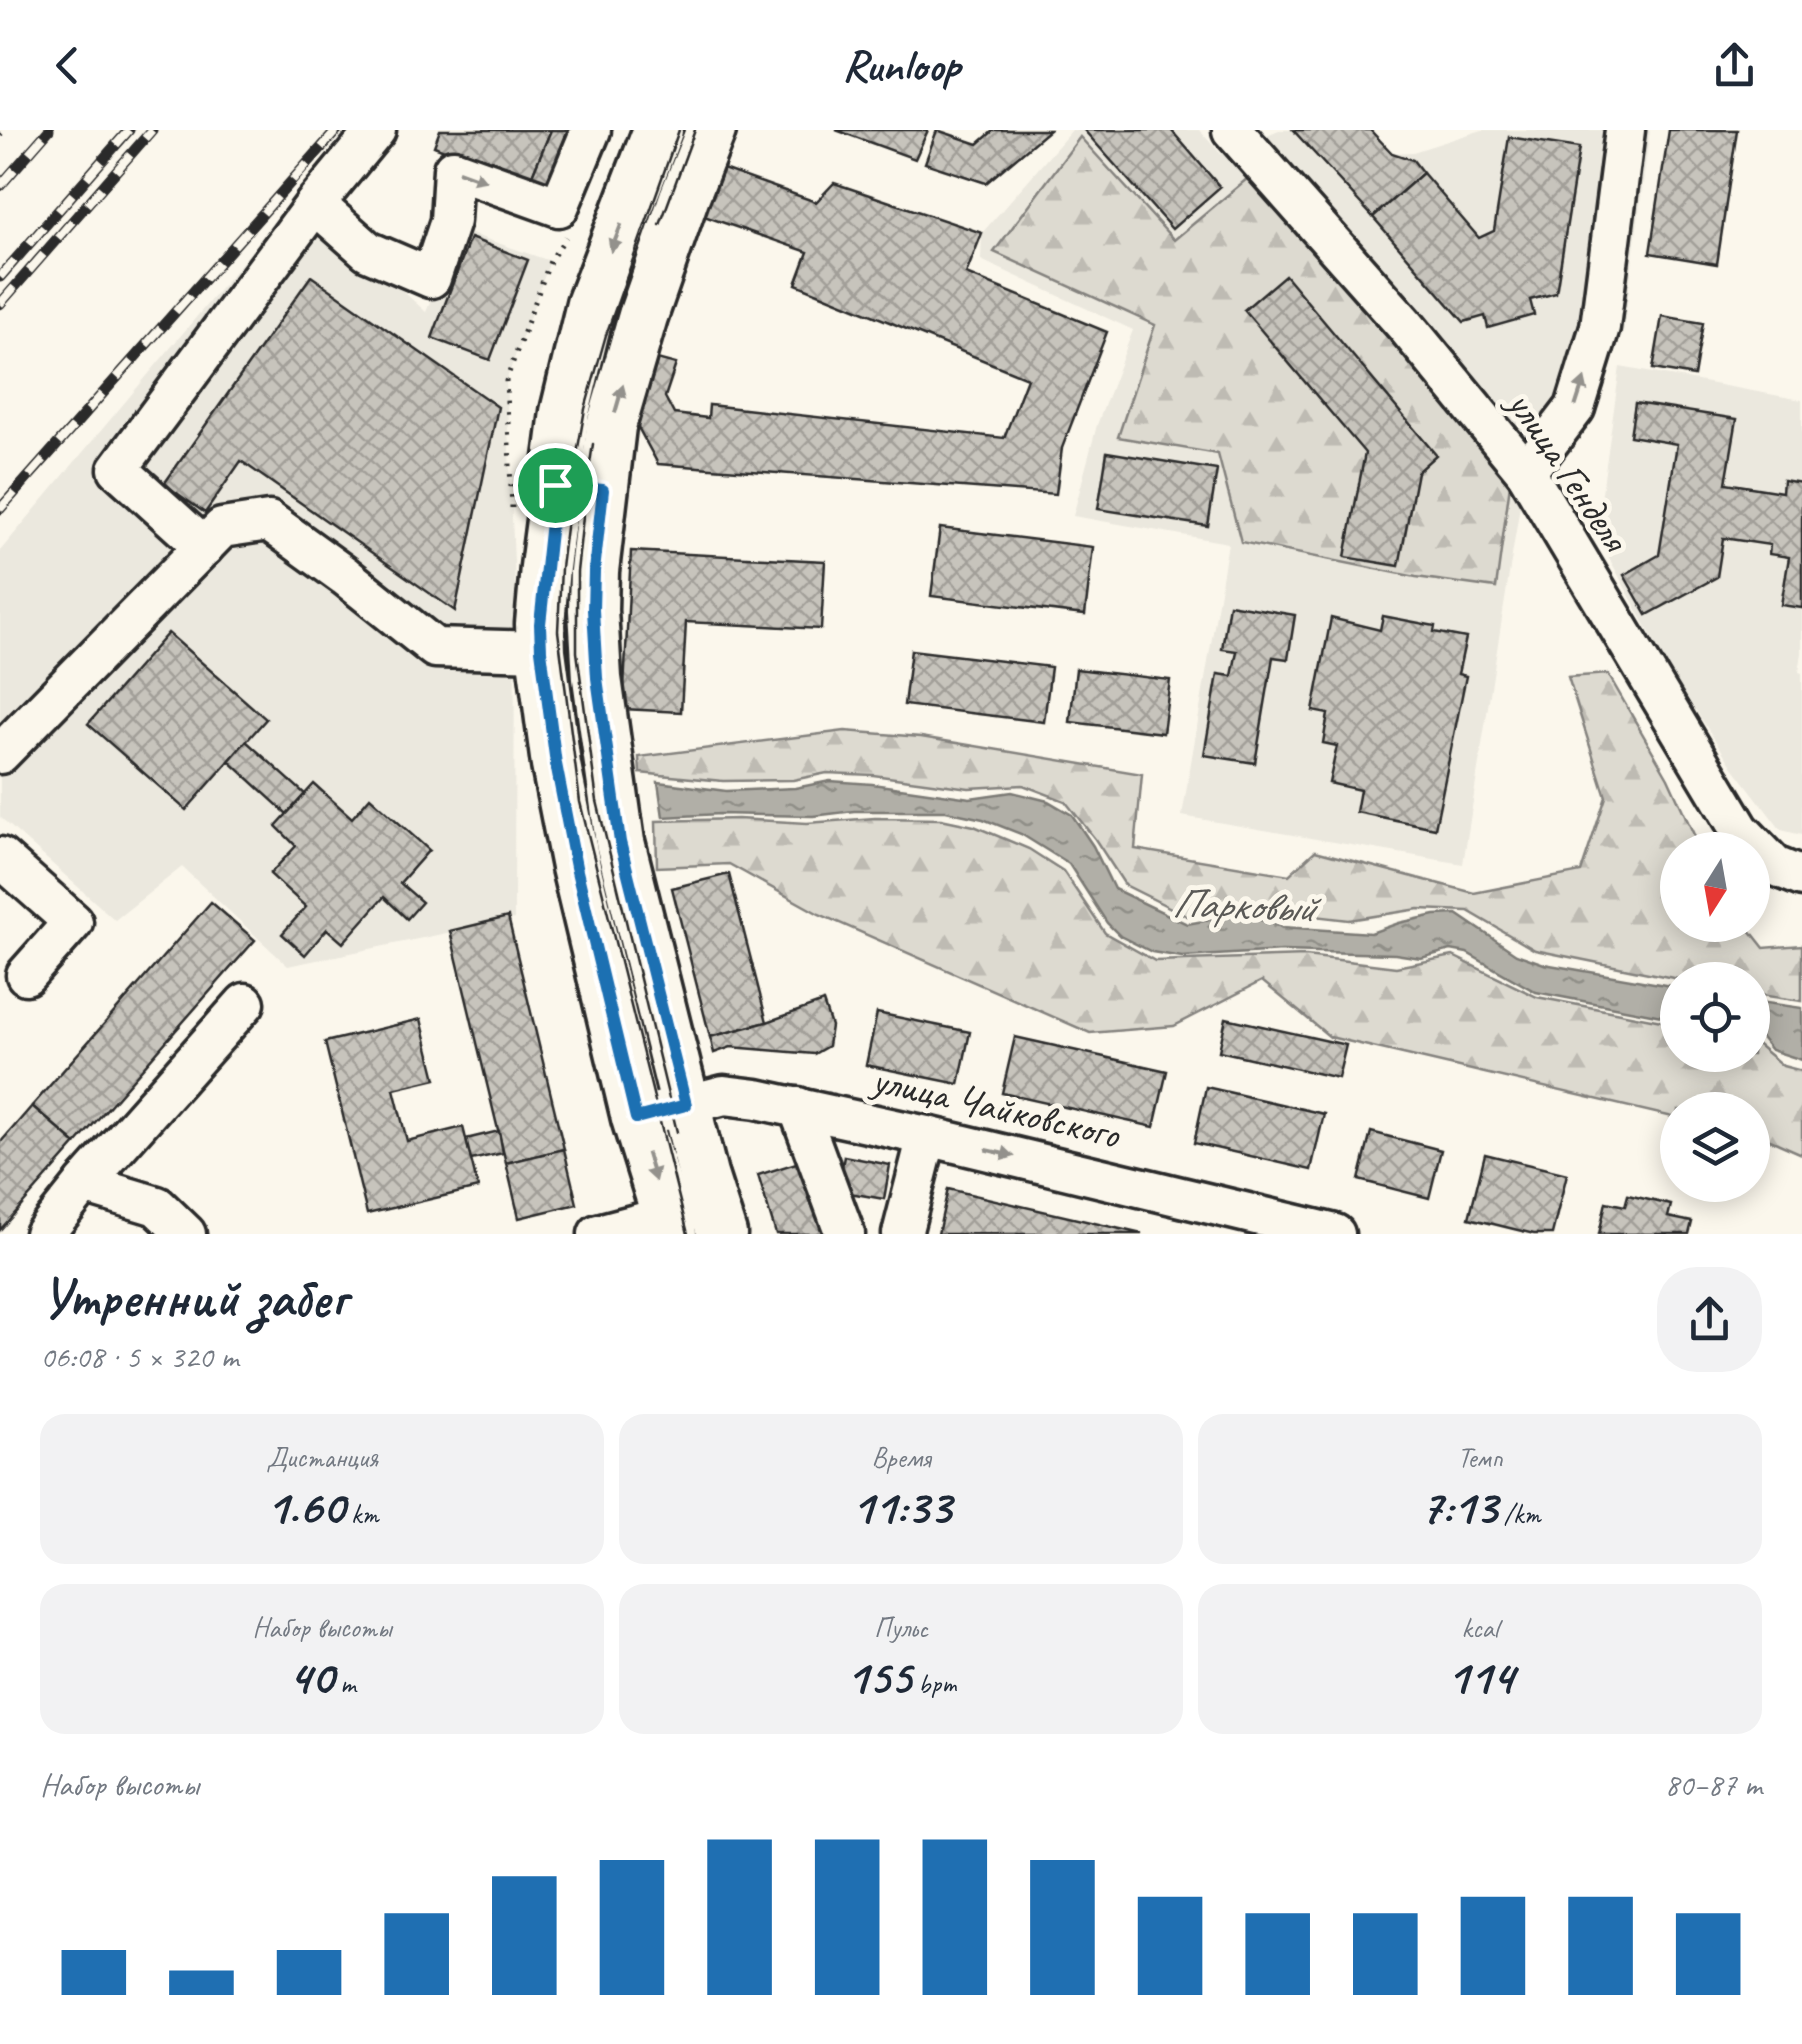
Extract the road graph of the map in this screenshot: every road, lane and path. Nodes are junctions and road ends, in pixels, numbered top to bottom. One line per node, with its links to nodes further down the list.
1 (5, 130): 8 (path)
2 (376, 130): 9 (street)
3 (590, 130): 9 (street, one-way to 3)
4 (658, 130): 11 (main road, one-way to 11)
5 (711, 130): 12 (main road, one-way to 5)
6 (1232, 130): 10 (street, улица Генделя)
7 (1625, 130): 10 (street, one-way to 7)
8 (0, 136)
9 (315, 204): 13 (street)
10 (1526, 472): 17 (street, улица Генделя)
11 (555, 485): 12 (street); 14 (main road)
12 (612, 492): 20 (main road)
13 (204, 547): 14 (street); 15 (street)
14 (541, 650): 22 (main road)
15 (0, 754)
16 (5, 872): 18 (street)
17 (1802, 877)
18 (26, 975)
19 (245, 1003): 24 (street)
20 (686, 1105): 21 (street, улица Чайковского); 22 (street, улица Чайковского); 25 (main road)
21 (798, 1107): 23 (street, улица Чайковского); 30 (street)
22 (636, 1118): 26 (main road, one-way to 26)
23 (927, 1136): 31 (street); 32 (street, улица Чайковского, one-way to 32)
24 (84, 1184): 27 (street); 28 (street)
25 (717, 1219): 26 (street)
26 (669, 1225): 29 (street)
27 (44, 1234)
28 (186, 1234)
29 (598, 1234)
30 (845, 1234)
31 (902, 1234)
32 (1335, 1234)

